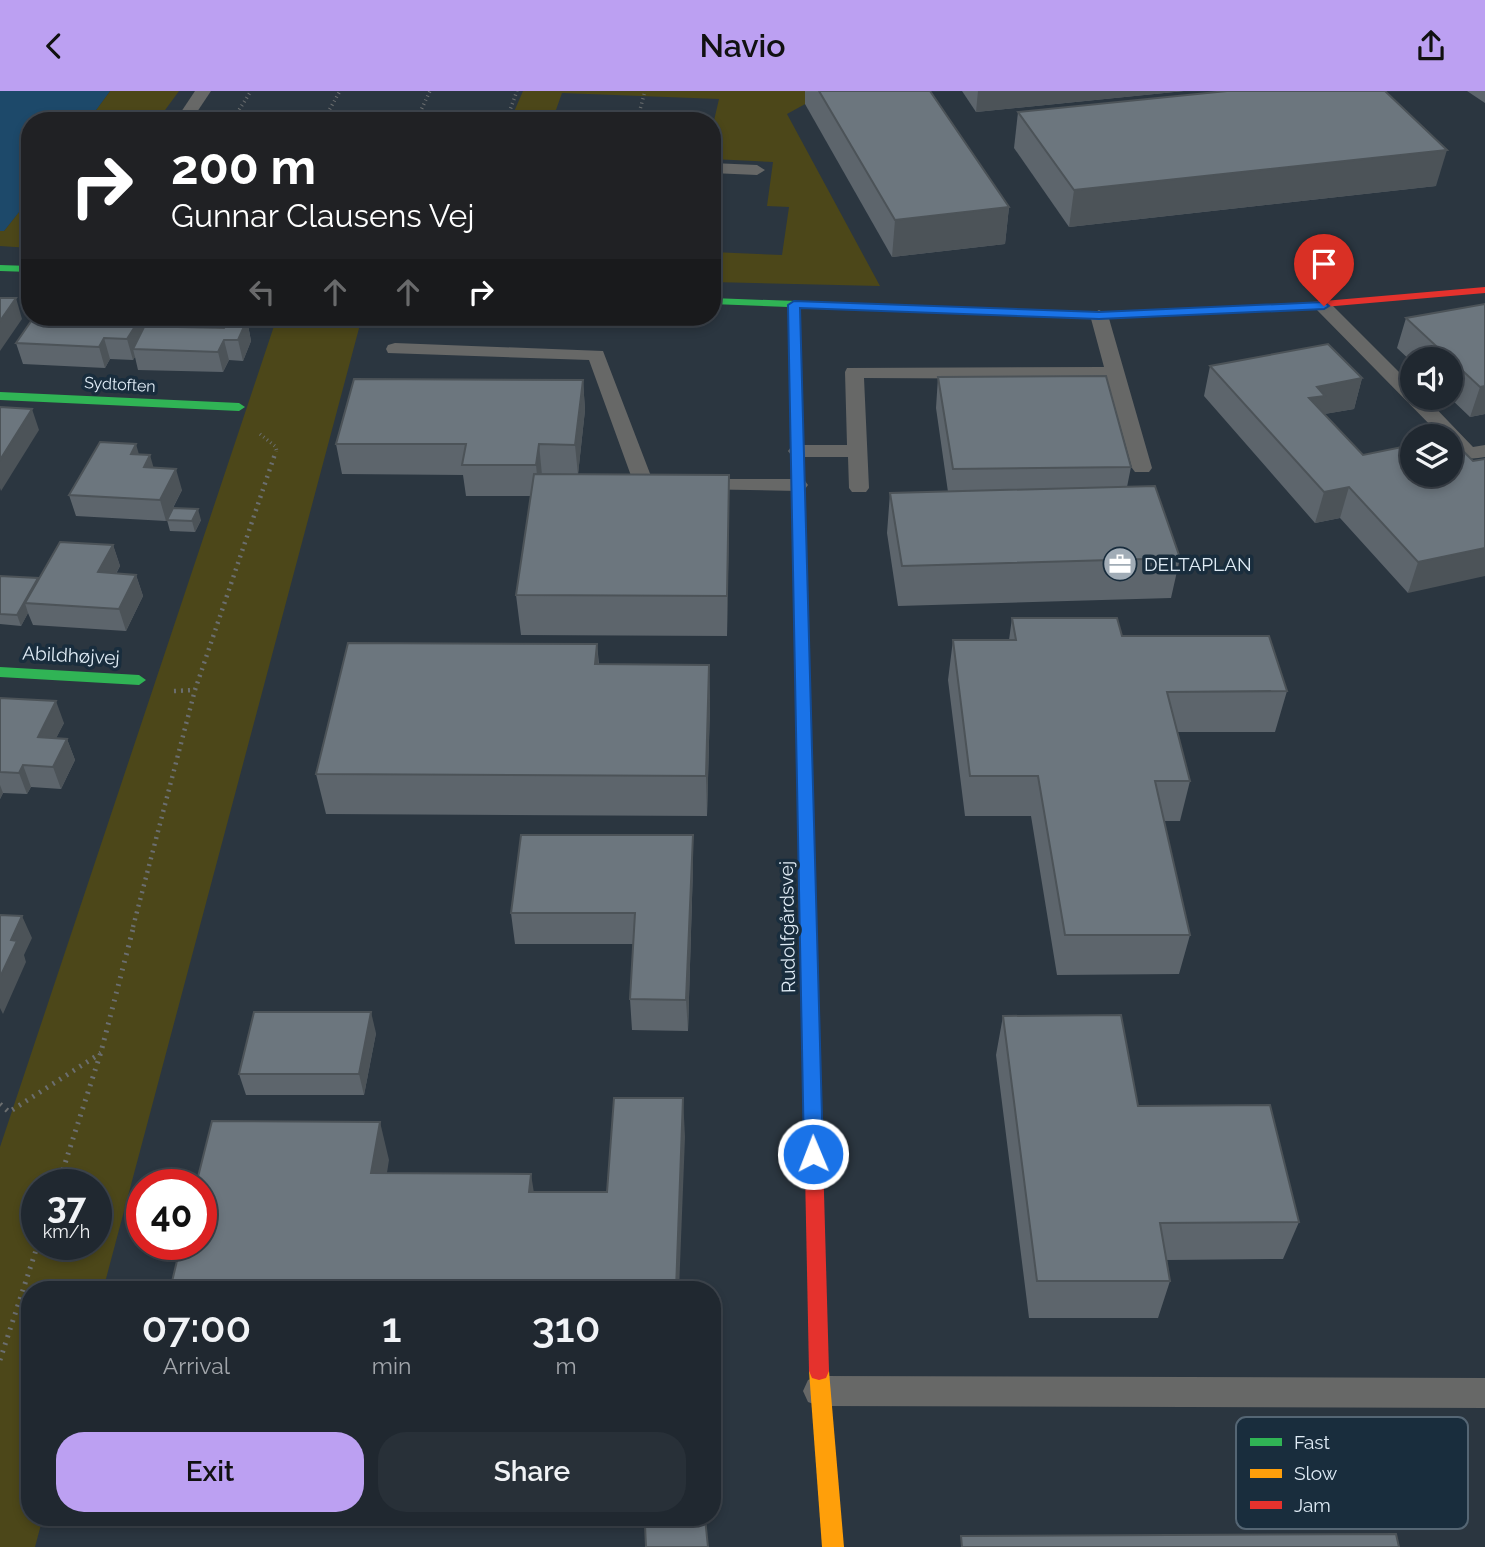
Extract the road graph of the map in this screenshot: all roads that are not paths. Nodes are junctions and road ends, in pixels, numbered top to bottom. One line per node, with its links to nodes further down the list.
1 (203, 91): 2 (lane)
2 (189, 112)
3 (721, 168): 4 (lane)
4 (757, 170)
5 (0, 268): 6 (street)
6 (21, 269)
7 (1485, 289): 10 (street)
8 (721, 301): 9 (street)
9 (794, 305): 11 (street); 19 (street, Rudolfgårdsvej)
10 (1324, 306): 11 (street); 14 (lane)
11 (1099, 315): 13 (lane)
12 (395, 349): 23 (lane)
13 (1115, 373): 20 (lane); 21 (lane)
14 (1400, 383)
15 (0, 396): 16 (street, Sydtoften)
16 (239, 407)
17 (1427, 410): 18 (lane)
18 (1485, 450)
19 (798, 451): 20 (lane); 24 (street, Rudolfgårdsvej)
20 (858, 451): 25 (lane)
21 (1142, 468)
22 (617, 484): 23 (lane)
23 (644, 484): 24 (lane)
24 (798, 485): 28 (street, Rudolfgårdsvej)
25 (859, 488)
26 (0, 672): 27 (street, Abildhøjvej)
27 (139, 680)
28 (819, 1391): 29 (lane); 30 (street, Rudolfgårdsvej)
29 (1485, 1393)
30 (833, 1547)

